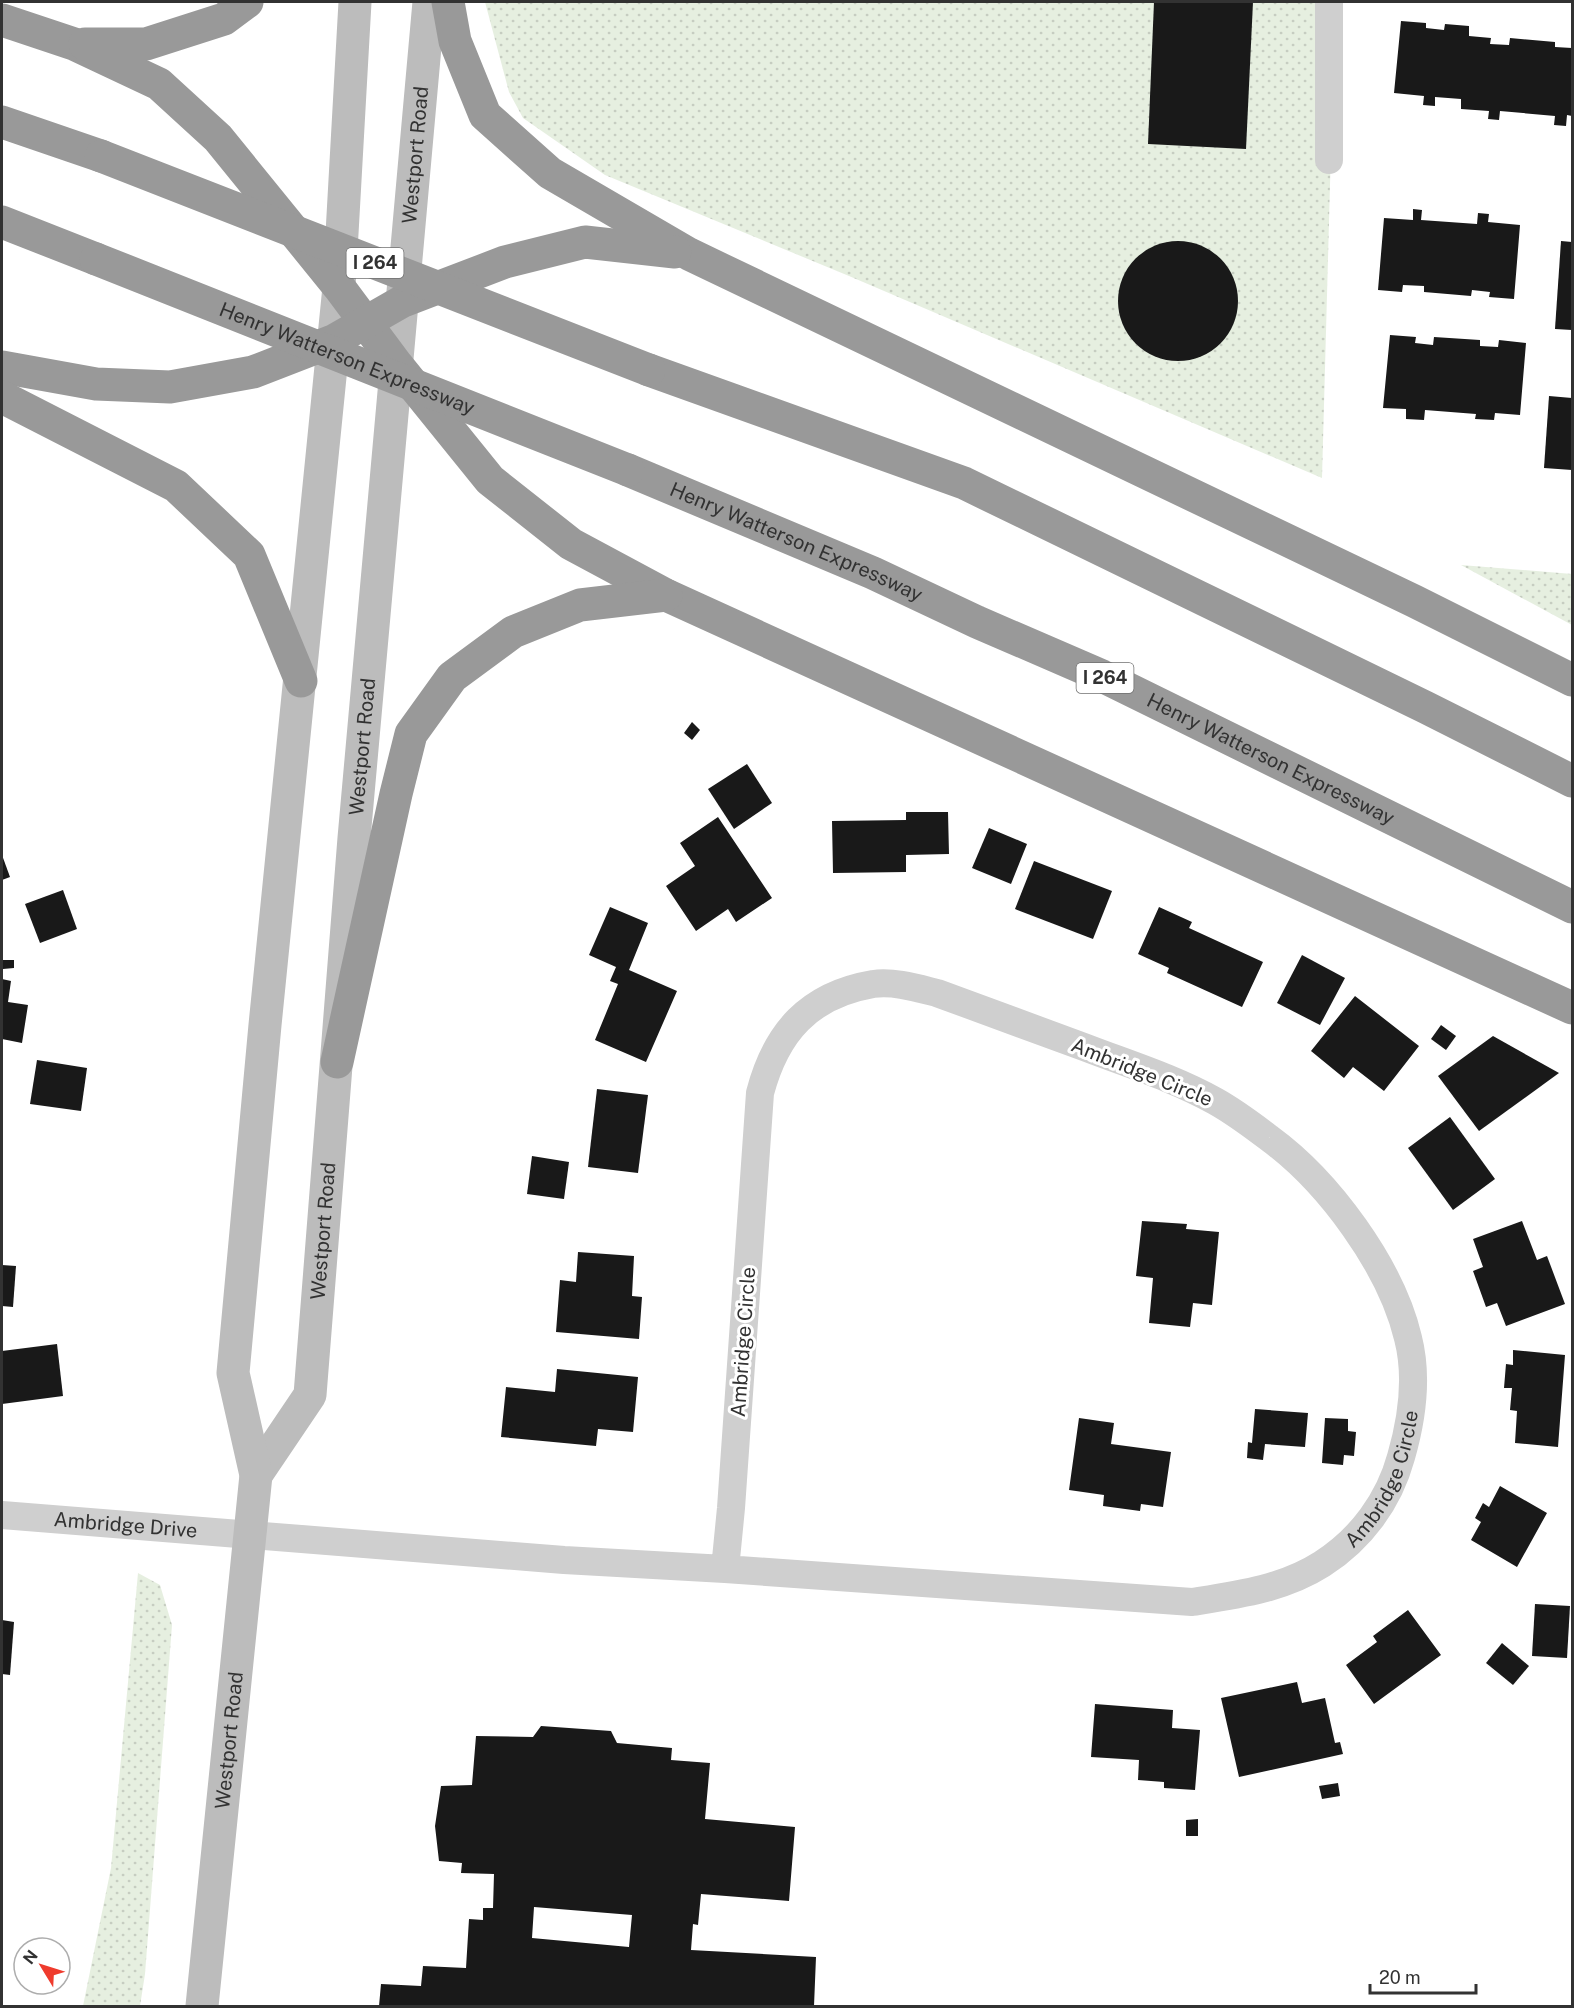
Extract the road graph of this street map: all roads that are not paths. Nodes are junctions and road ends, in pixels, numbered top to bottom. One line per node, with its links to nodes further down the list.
1 (247, 2): 7 (highway)
2 (355, 2): 12 (main road, Westport Road)
3 (429, 2): 13 (main road, Westport Road)
4 (448, 2): 11 (highway)
5 (1329, 2): 9 (street)
6 (2, 20): 7 (highway)
7 (74, 44): 12 (highway)
8 (2, 122): 22 (highway, I 264, bridge)
9 (1329, 160)
10 (2, 222): 23 (highway, Henry Watterson Expressway / I 264, bridge)
11 (689, 254): 13 (highway); 20 (highway)
12 (339, 287): 14 (highway); 15 (main road, Westport Road)
13 (403, 301): 14 (highway); 16 (main road, Westport Road)
14 (365, 323): 15 (highway); 16 (highway)
15 (333, 341): 17 (highway); 21 (main road, Westport Road)
16 (397, 365): 19 (highway); 25 (main road, Westport Road)
17 (2, 367)
18 (2, 397): 21 (highway)
19 (666, 595): 24 (highway); 25 (highway)
20 (1572, 680)
21 (300, 681): 26 (main road, Westport Road)
22 (1572, 781)
23 (1572, 907)
24 (1572, 1008)
25 (337, 1062): 26 (main road, Westport Road)
26 (256, 1475): 28 (main road, Westport Road)
27 (2, 1515): 28 (street, Ambridge Drive)
28 (252, 1536): 29 (street, Ambridge Circle); 30 (main road, Westport Road)
29 (725, 1569): 29 (street, Ambridge Circle)
30 (202, 2007)

